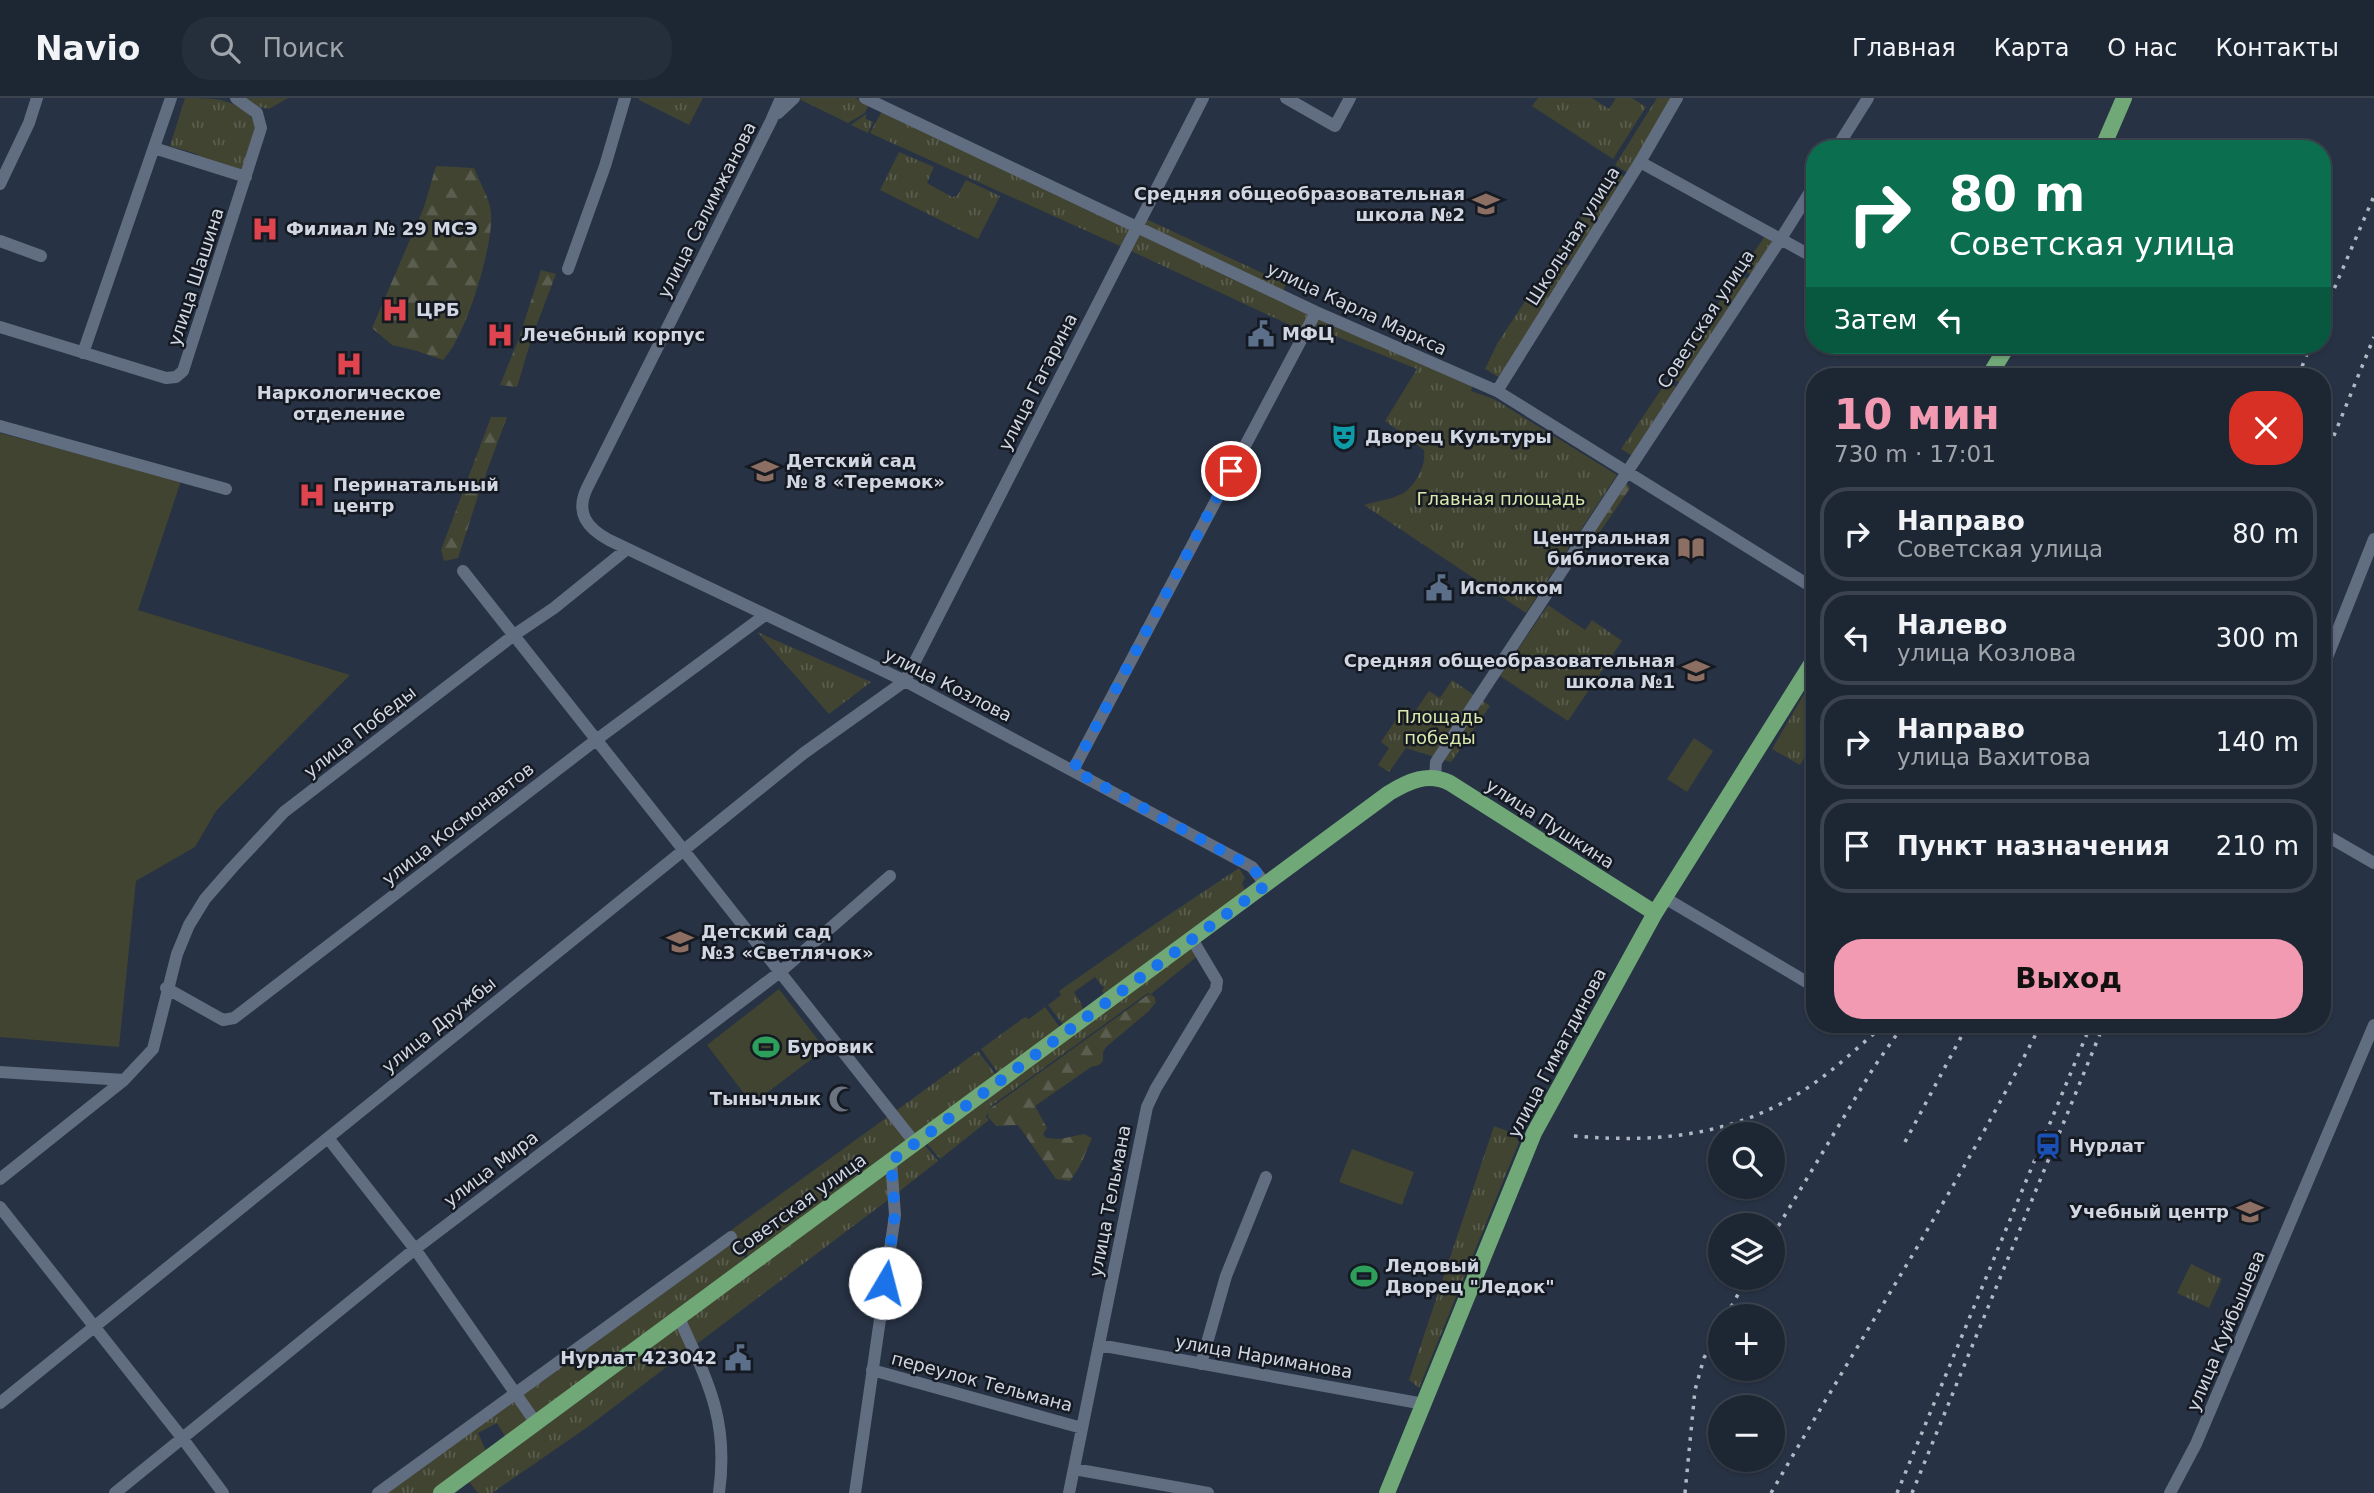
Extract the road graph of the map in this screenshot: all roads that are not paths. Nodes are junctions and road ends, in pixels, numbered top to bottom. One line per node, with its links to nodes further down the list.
1 (37, 98): 21 (street)
2 (171, 98): 18 (street)
3 (236, 98): 20 (street, улица Шашина)
4 (625, 98): 28 (street)
5 (774, 98): 15 (street)
6 (781, 98): 15 (street, улица Салимжанова)
7 (794, 98): 15 (street)
8 (865, 98): 23 (street, улица Карла Маркса)
9 (1203, 98): 23 (street, улица Гагарина)
10 (1286, 98): 11 (street)
11 (1350, 98)
12 (1677, 98): 19 (street, Школьная улица)
13 (1868, 98): 16 (street)
14 (2124, 98): 17 (main road)
15 (771, 121): 36 (street, улица Салимжанова)
16 (1842, 140)
17 (2106, 140)
18 (154, 148): 20 (street); 31 (street)
19 (1640, 162): 24 (street); 32 (street, Школьная улица)
20 (246, 177): 31 (street, улица Шашина)
21 (0, 184)
22 (1806, 198): 24 (street, Советская улица)
23 (1138, 226): 29 (street, улица Карла Маркса); 45 (street, улица Гагарина)
24 (1780, 240): 26 (street); 34 (street, Советская улица)
25 (0, 241): 27 (street)
26 (1806, 253)
27 (41, 256)
28 (571, 261)
29 (1316, 312): 32 (street, улица Карла Маркса); 47 (street)
30 (0, 327): 31 (street, улица Шашина)
31 (83, 353)
32 (1497, 391): 34 (street, улица Карла Маркса)
33 (0, 426): 35 (street)
34 (1627, 474): 40 (street, улица Карла Маркса); 48 (street, Советская улица)
35 (226, 489)
36 (603, 536): 38 (street, улица Козлова)
37 (2374, 539): 43 (street)
38 (627, 549): 41 (street, улица Козлова); 42 (street, улица Победы)
39 (463, 571): 42 (street)
40 (1806, 583)
41 (765, 615): 45 (street, улица Козлова); 46 (street, улица Космонавтов)
42 (514, 635): 46 (street); 59 (street, улица Победы)
43 (2331, 647)
44 (1806, 672): 54 (main road, улица Гиматдинова)
45 (905, 681): 47 (street, улица Козлова); 50 (street, улица Дружбы)
46 (596, 740): 50 (street); 59 (street, улица Космонавтов)
47 (1073, 770): 53 (street, улица Козлова)
48 (1428, 778): 53 (main road, Советская улица); 55 (main road, улица Пушкина)
49 (2331, 838): 51 (street)
50 (684, 850): 57 (street); 63 (street, улица Дружбы)
51 (2374, 863)
52 (890, 876): 57 (street, улица Мира)
53 (1266, 885): 56 (main road, Советская улица)
54 (1665, 898): 55 (main road, улица Гиматдинова); 58 (street)
55 (1655, 913): 78 (main road, улица Гиматдинова)
56 (1192, 939): 64 (main road, Советская улица); 73 (street, улица Тельмана)
57 (780, 972): 64 (street); 70 (street, улица Мира)
58 (1806, 981)
59 (166, 988): 62 (street, улица Победы)
60 (2374, 1025): 92 (street, улица Куйбышева)
61 (0, 1072): 62 (street)
62 (124, 1080): 67 (street)
63 (328, 1138): 70 (street); 72 (street, улица Дружбы)
64 (915, 1143): 65 (main road, Советская улица)
65 (891, 1161): 71 (main road, Советская улица); 75 (street)
66 (1266, 1177): 74 (street)
67 (0, 1180)
68 (0, 1208): 72 (street)
69 (732, 1237): 76 (street)
70 (415, 1249): 76 (street); 81 (street, улица Мира)
71 (679, 1318): 79 (main road, Советская улица); 87 (street)
72 (94, 1327): 77 (street, улица Дружбы); 81 (street)
73 (1099, 1345): 74 (street, улица Нариманова); 80 (street, улица Тельмана)
74 (1200, 1364): 78 (street, улица Нариманова)
75 (872, 1370): 80 (street, переулок Тельмана); 88 (street)
76 (515, 1393): 79 (street); 85 (street)
77 (0, 1403)
78 (1424, 1404): 91 (main road, улица Гиматдинова)
79 (536, 1423): 86 (main road, Советская улица)
80 (1082, 1427): 82 (street, улица Тельмана)
81 (183, 1439): 83 (street, улица Мира); 84 (street)
82 (1074, 1469): 89 (street, улица Тельмана); 90 (street)
83 (115, 1493)
84 (223, 1493)
85 (378, 1493)
86 (441, 1493)
87 (719, 1493)
88 (855, 1493)
89 (1069, 1493)
90 (1208, 1493)
91 (1387, 1493)
92 (2170, 1493)

